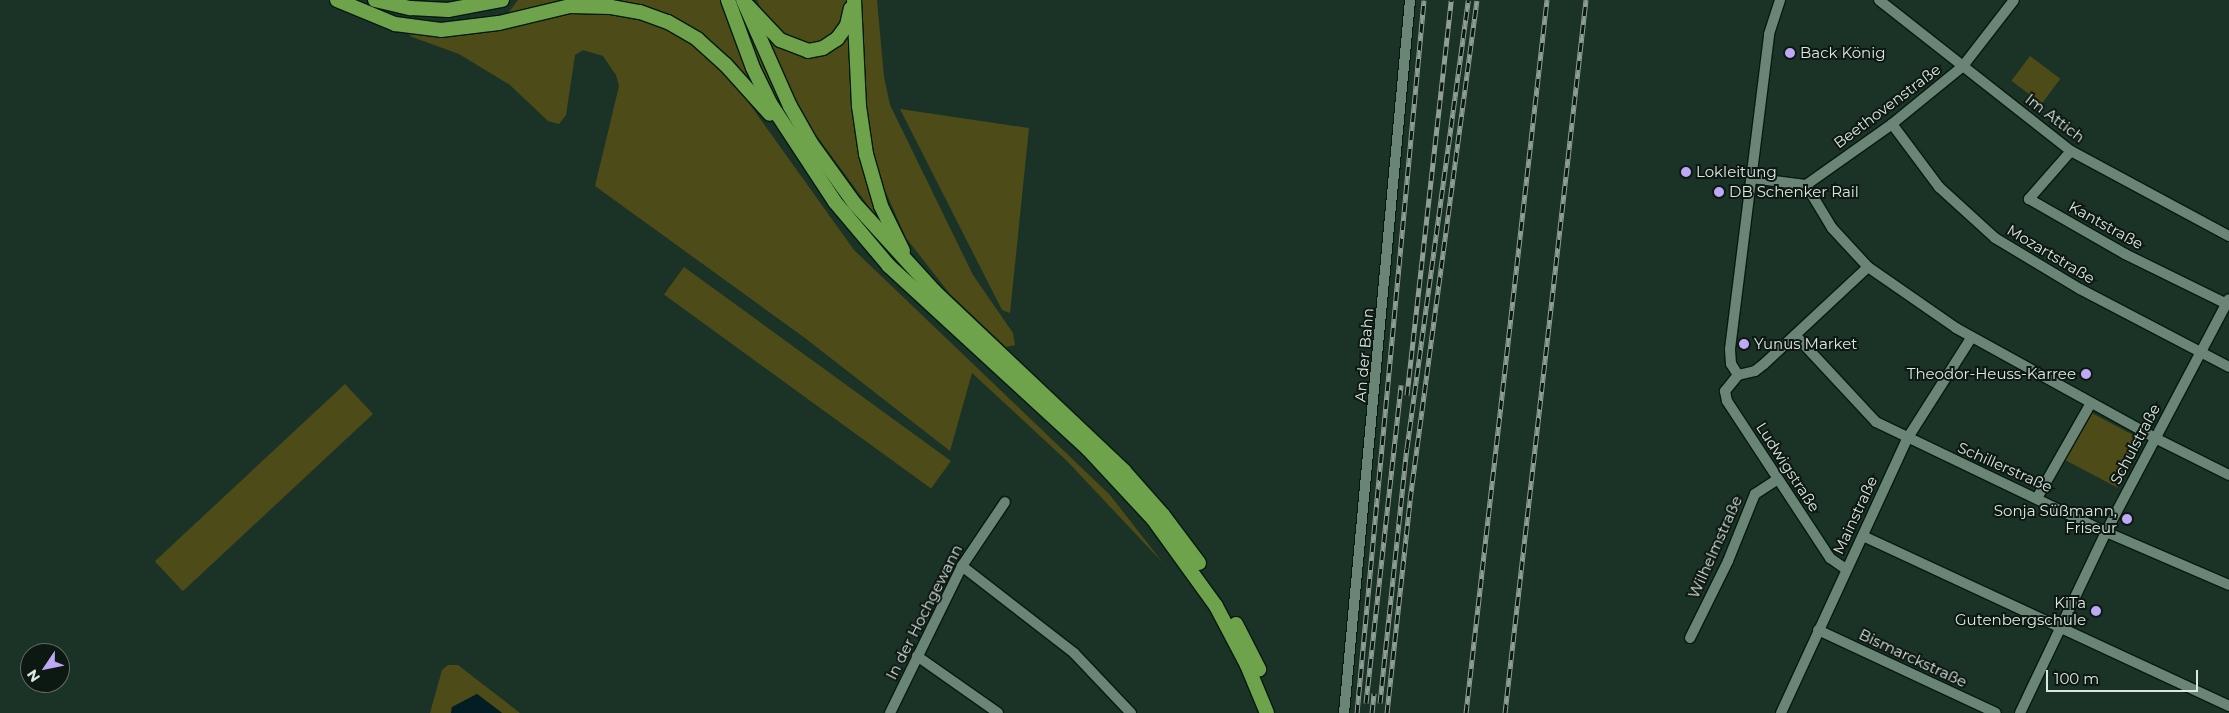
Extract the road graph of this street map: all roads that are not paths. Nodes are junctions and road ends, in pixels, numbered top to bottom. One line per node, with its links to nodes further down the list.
1 (338, 0): 15 (highway)
2 (375, 0): 12 (highway)
3 (447, 0): 12 (highway)
4 (502, 0): 12 (highway)
5 (728, 0): 15 (highway)
6 (853, 0): 11 (highway); 21 (highway)
7 (1410, 0): 50 (street, An der Bahn)
8 (1780, 0): 17 (street)
9 (1880, 0): 13 (street, Im Attich)
10 (2014, 0): 13 (street, Beethovenstraße)
11 (743, 1): 21 (highway)
12 (393, 5)
13 (1963, 66): 14 (street, Beethovenstraße); 16 (street, Im Attich)
14 (1892, 124): 18 (street, Beethovenstraße); 25 (street, Mozartstraße)
15 (789, 136): 48 (highway)
16 (2071, 151): 19 (street, Im Attich); 22 (street, Kantstraße)
17 (1751, 178): 18 (street); 27 (street)
18 (1806, 185): 20 (street)
19 (2229, 236)
20 (1868, 267): 23 (street); 24 (street)
21 (914, 272): 49 (highway)
22 (2228, 302): 25 (street, Schulstraße)
23 (1796, 336): 27 (street); 30 (street, Schillerstraße)
24 (1971, 338): 28 (street); 30 (street, Mainstraße)
25 (2199, 355): 26 (street, Mozartstraße); 29 (street, Schulstraße)
26 (2229, 368)
27 (1738, 375): 32 (street, Ludwigstraße)
28 (2091, 403): 29 (street); 33 (street)
29 (2154, 438): 31 (street); 35 (street, Schulstraße)
30 (1907, 439): 33 (street, Schillerstraße); 36 (street, Mainstraße)
31 (2229, 475)
32 (1778, 479): 38 (street, Ludwigstraße); 42 (street, Wilhelmstraße)
33 (2037, 498): 35 (street, Schillerstraße)
34 (1004, 502): 37 (street, In der Hochgewann)
35 (2106, 532): 39 (street, Schillerstraße); 40 (street, Schulstraße)
36 (1863, 536): 38 (street, Mainstraße); 40 (street)
37 (962, 566): 43 (street, In der Hochgewann); 47 (street)
38 (1846, 569): 41 (street, Mainstraße)
39 (2229, 585)
40 (2062, 628): 44 (street); 53 (street, Schulstraße)
41 (1818, 630): 51 (street, Mainstraße); 52 (street, Bismarckstraße)
42 (1690, 638)
43 (917, 656): 45 (street, In der Hochgewann); 46 (street)
44 (2229, 706)
45 (890, 713)
46 (998, 713)
47 (1131, 713)
48 (1267, 713)
49 (1276, 713)
50 (1344, 713)
51 (1781, 713)
52 (1996, 713)
53 (2020, 713)

